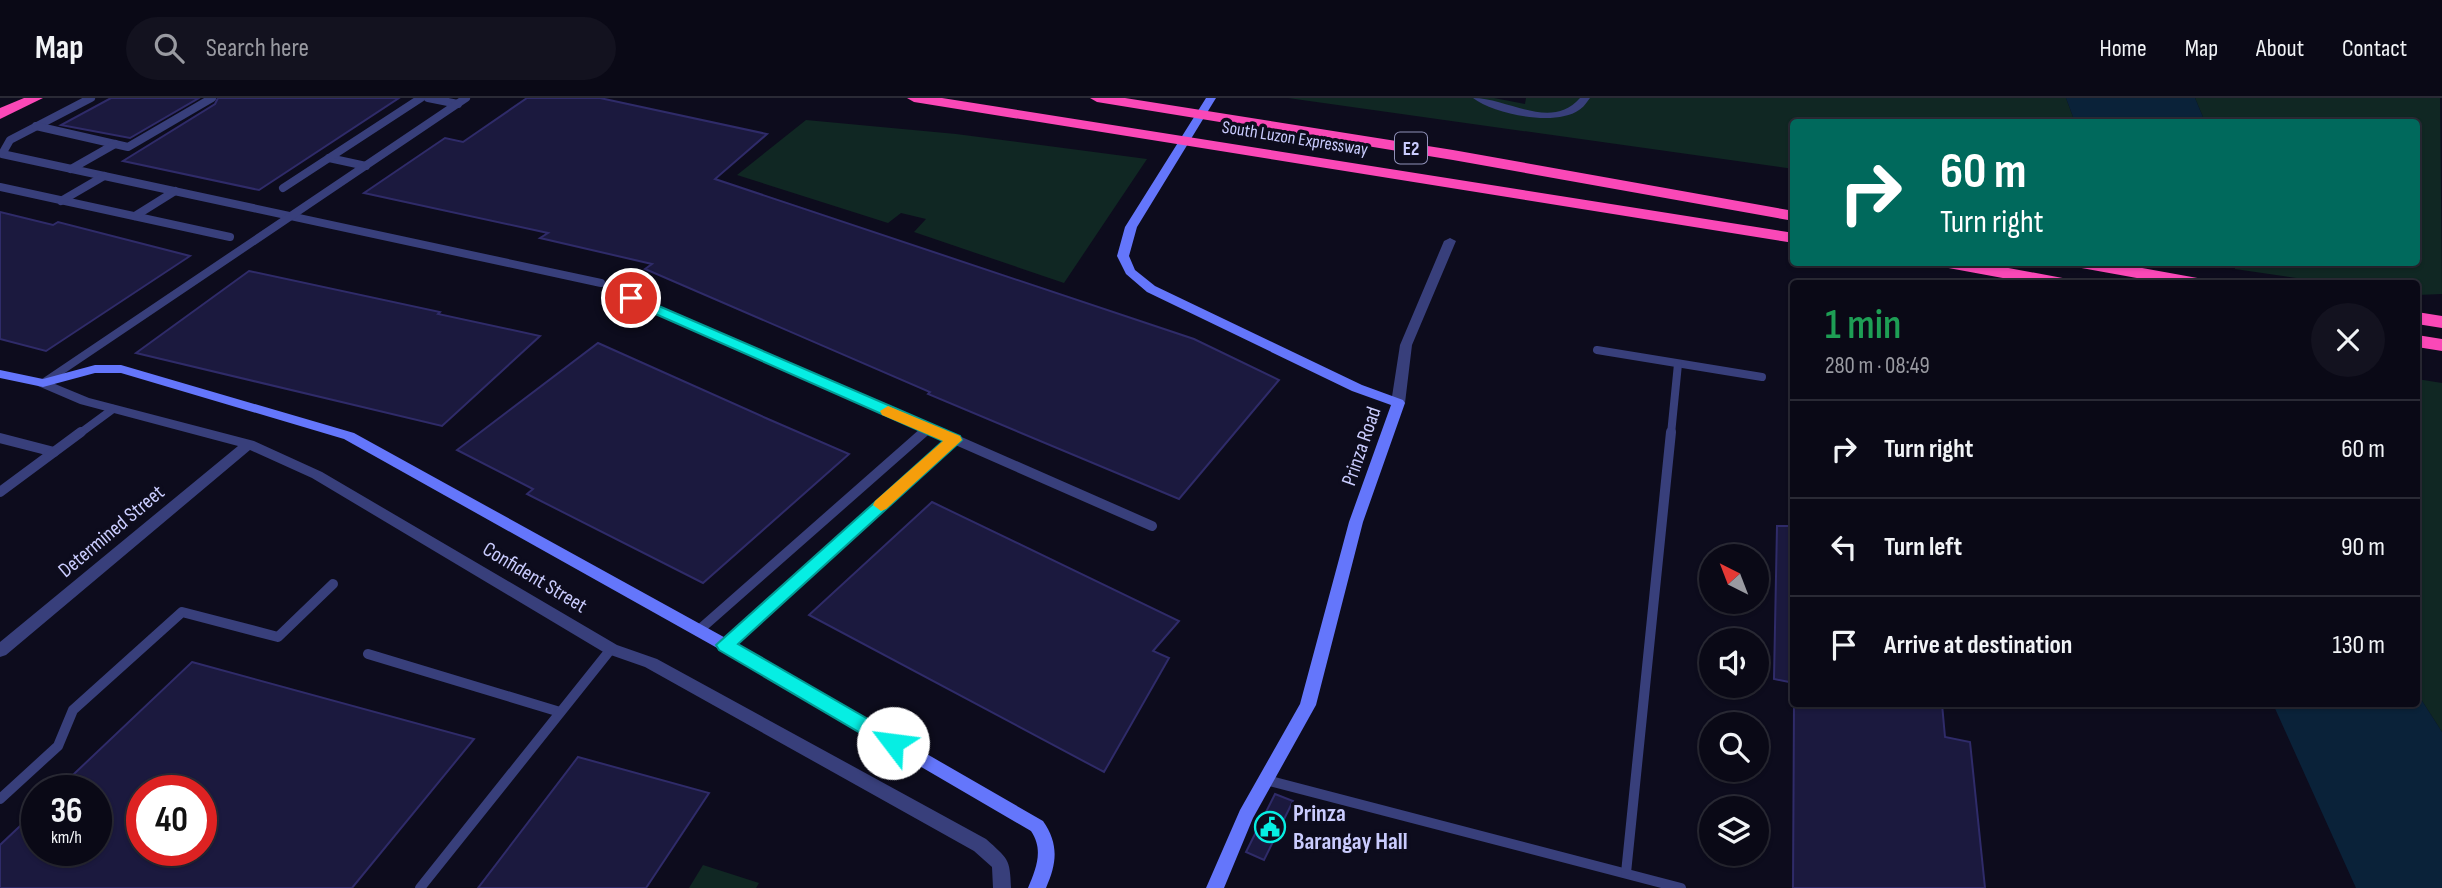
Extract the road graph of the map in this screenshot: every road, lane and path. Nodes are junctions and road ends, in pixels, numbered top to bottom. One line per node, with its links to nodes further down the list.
1 (7, 98): 13 (highway)
2 (36, 98): 15 (highway)
3 (90, 98): 16 (lane)
4 (212, 98): 17 (lane)
5 (421, 98): 18 (lane)
6 (428, 98): 14 (lane)
7 (466, 98): 14 (lane)
8 (914, 98): 29 (highway, South Luzon Expressway / E2)
9 (1097, 98): 26 (highway, South Luzon Expressway / E2)
10 (1212, 98): 49 (main road, Prinza Road)
11 (1478, 98): 12 (street)
12 (1585, 98)
13 (0, 101)
14 (458, 104): 19 (lane)
15 (0, 114)
16 (36, 126): 17 (lane); 20 (lane)
17 (115, 144): 20 (lane)
18 (329, 158): 19 (lane); 23 (lane)
19 (366, 166): 28 (lane)
20 (71, 169): 21 (lane)
21 (104, 176): 24 (lane); 25 (lane)
22 (0, 187): 25 (lane)
23 (283, 188)
24 (175, 191): 27 (lane); 28 (lane)
25 (61, 201): 27 (lane)
26 (1790, 215)
27 (135, 216): 30 (lane)
28 (292, 217): 36 (lane); 48 (lane)
29 (1790, 236)
30 (229, 237)
31 (1450, 240): 49 (street)
32 (1966, 266): 34 (highway)
33 (2099, 266): 35 (highway)
34 (2045, 280)
35 (2180, 280)
36 (601, 283)
37 (631, 298): 51 (lane)
38 (2442, 315): 39 (highway)
39 (2420, 316)
40 (2420, 317): 41 (highway)
41 (2442, 322)
42 (2420, 341): 43 (highway)
43 (2442, 345)
44 (1597, 350): 45 (lane)
45 (1678, 364): 47 (lane); 67 (lane)
46 (0, 374): 48 (main road, Confident Street)
47 (1762, 377)
48 (43, 383): 50 (street, Confident Street); 59 (main road)
49 (1398, 403): 65 (main road, Prinza Road)
50 (113, 409): 54 (street, Confident Street); 55 (lane)
51 (928, 429): 53 (lane); 59 (lane)
52 (0, 438): 55 (lane)
53 (954, 440): 57 (lane); 60 (lane)
54 (249, 444): 61 (street, Confident Street); 62 (street, Determined Street)
55 (54, 452): 56 (lane)
56 (0, 492)
57 (1152, 526)
58 (333, 584): 66 (lane)
59 (698, 631): 60 (main road)
60 (725, 645): 70 (main road)
61 (611, 649): 64 (lane); 69 (street, Confident Street)
62 (0, 651)
63 (368, 654): 64 (lane)
64 (560, 712): 68 (lane)
65 (1266, 780): 67 (lane); 71 (main road, Prinza Road)
66 (0, 799)
67 (1626, 873): 72 (lane)
68 (420, 888)
69 (1002, 888)
70 (1037, 888)
71 (1215, 888)
72 (1681, 888)

